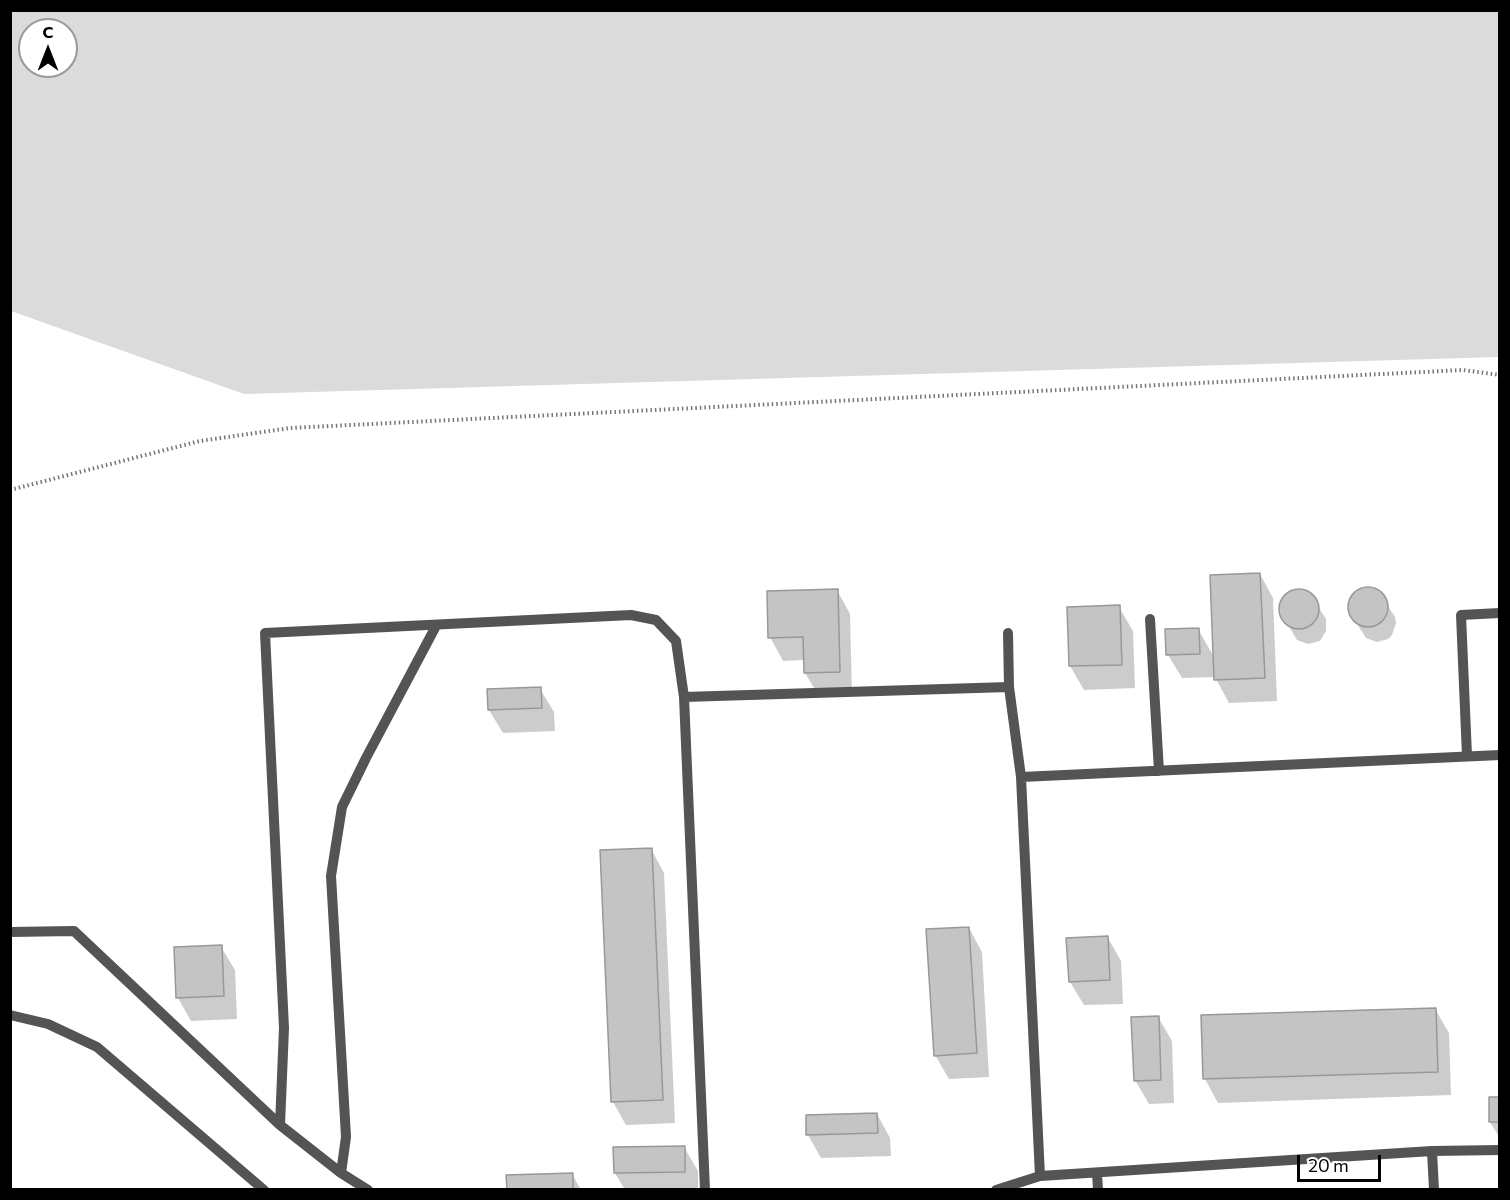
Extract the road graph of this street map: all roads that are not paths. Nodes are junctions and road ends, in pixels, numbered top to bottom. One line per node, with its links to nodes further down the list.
1 (1500, 613): 8 (lane)
2 (1150, 619): 9 (lane)
3 (436, 626): 6 (lane); 13 (lane); 16 (lane)
4 (1008, 633): 5 (lane)
5 (1009, 687): 6 (lane); 10 (lane)
6 (684, 698): 21 (lane)
7 (1500, 754): 8 (lane)
8 (1467, 756): 9 (lane)
9 (1159, 771): 10 (lane)
10 (1021, 777): 18 (lane)
11 (10, 932): 13 (lane)
12 (10, 1016): 19 (lane)
13 (280, 1125): 16 (lane)
14 (1500, 1150): 15 (lane)
15 (1432, 1151): 17 (lane); 24 (lane)
16 (341, 1173): 20 (lane)
17 (1097, 1173): 18 (lane); 23 (lane)
18 (1040, 1176): 22 (lane)
19 (264, 1190)
20 (368, 1190)
21 (705, 1190)
22 (996, 1190)
23 (1098, 1190)
24 (1434, 1190)

